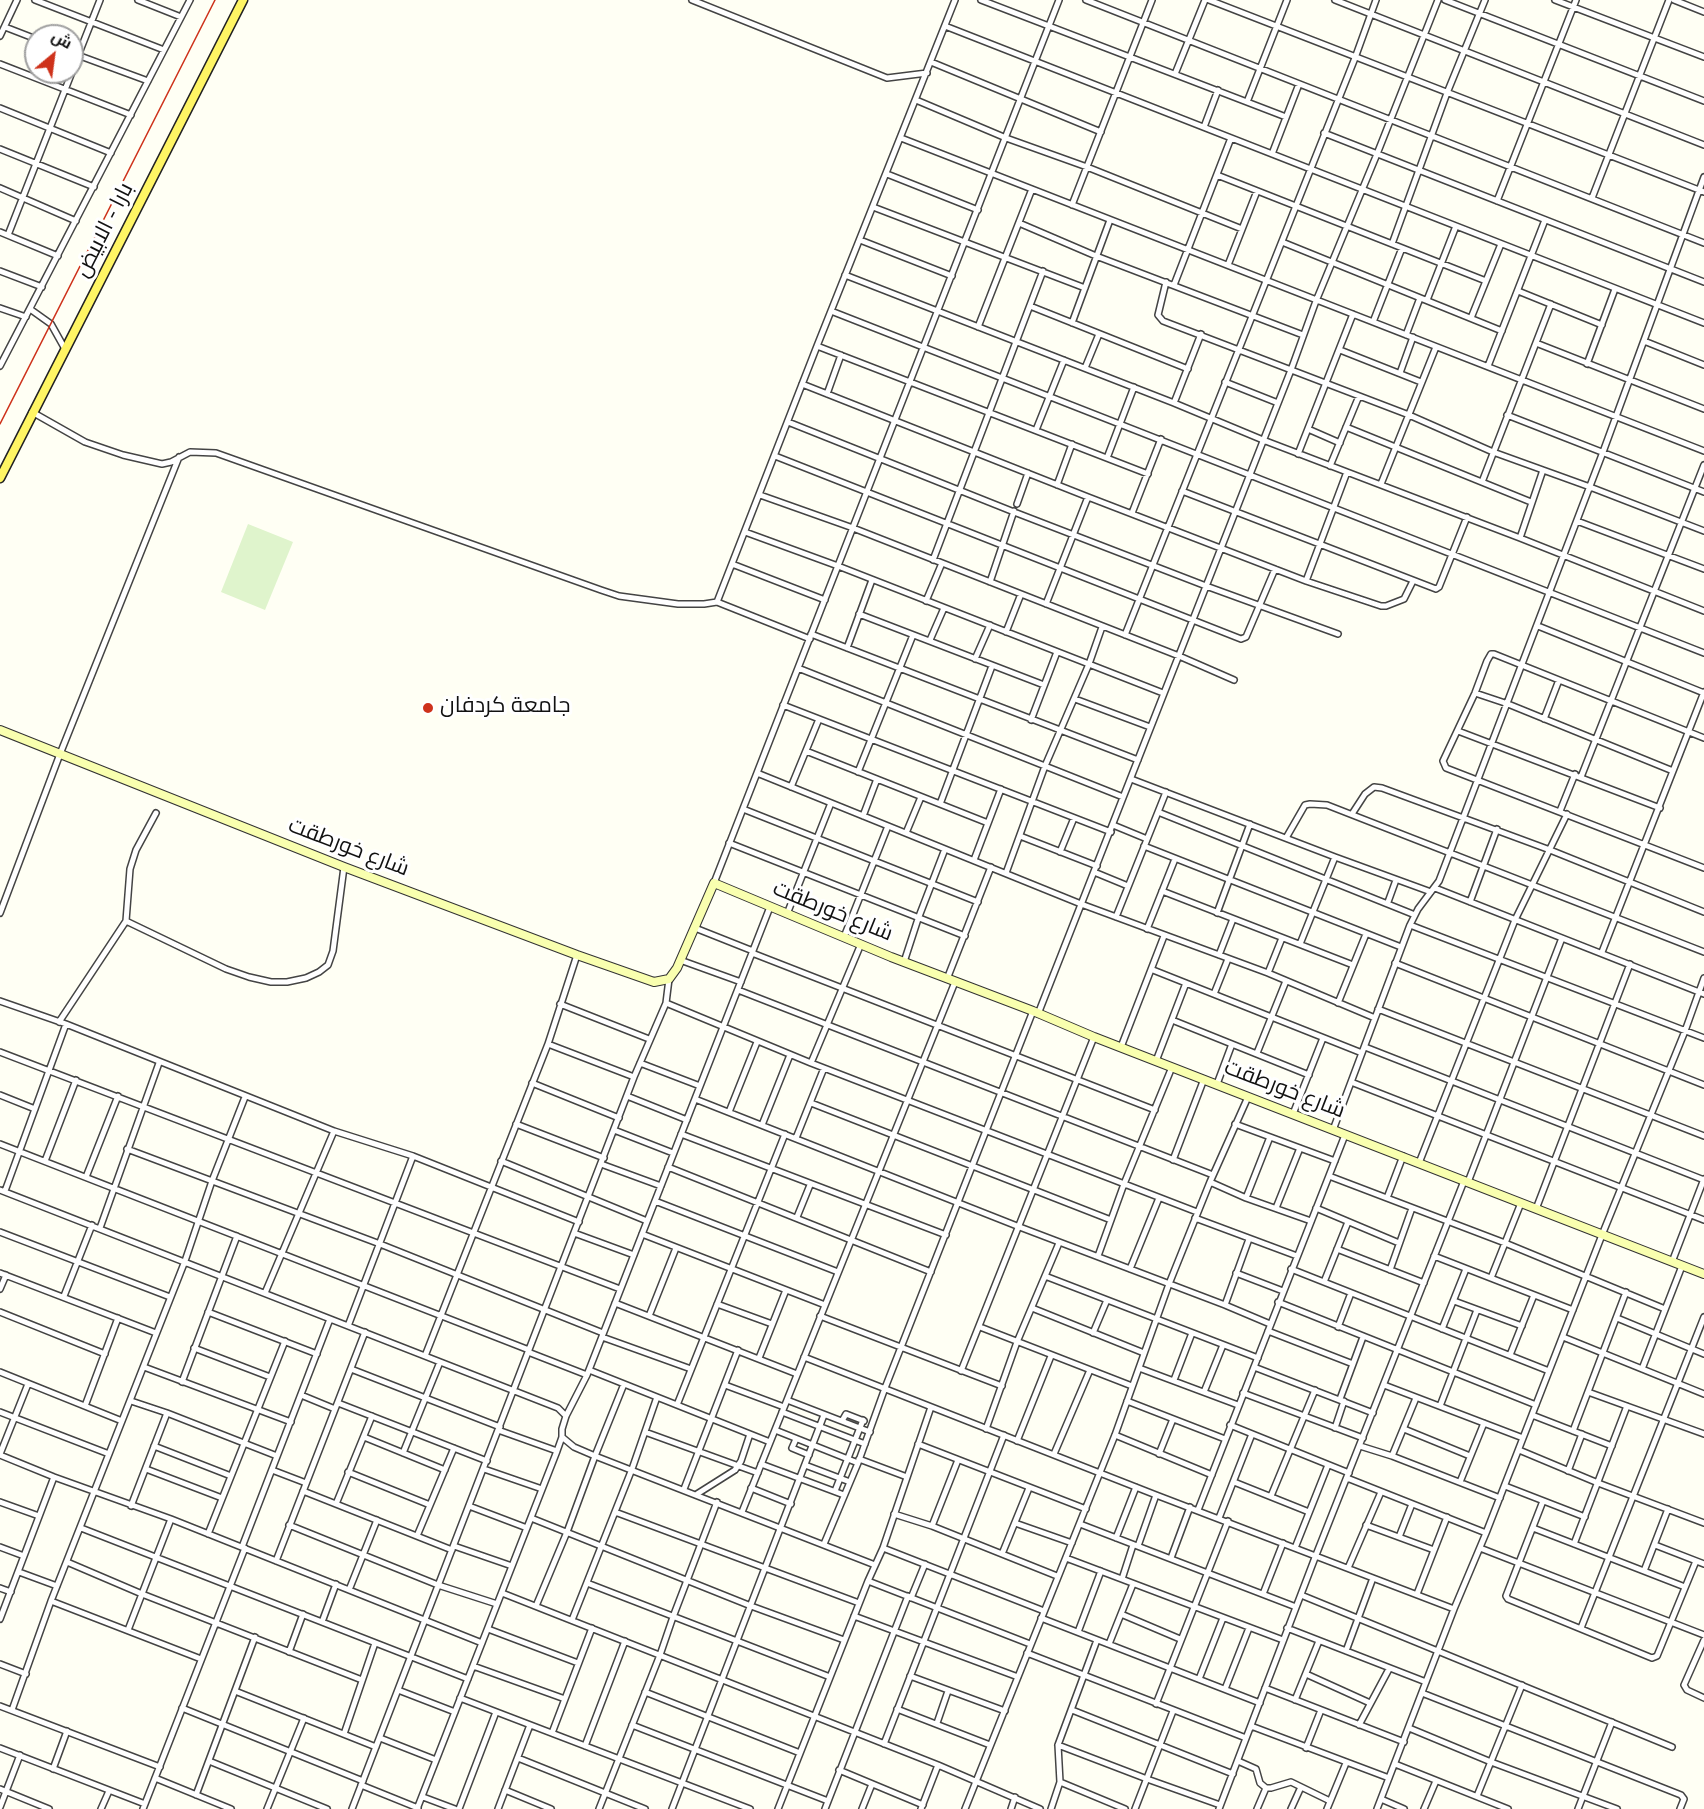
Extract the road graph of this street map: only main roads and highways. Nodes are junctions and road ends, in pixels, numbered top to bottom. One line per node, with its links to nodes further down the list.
1 (243, 0): 2 (main road, بارا - الابيض)
2 (0, 478)

